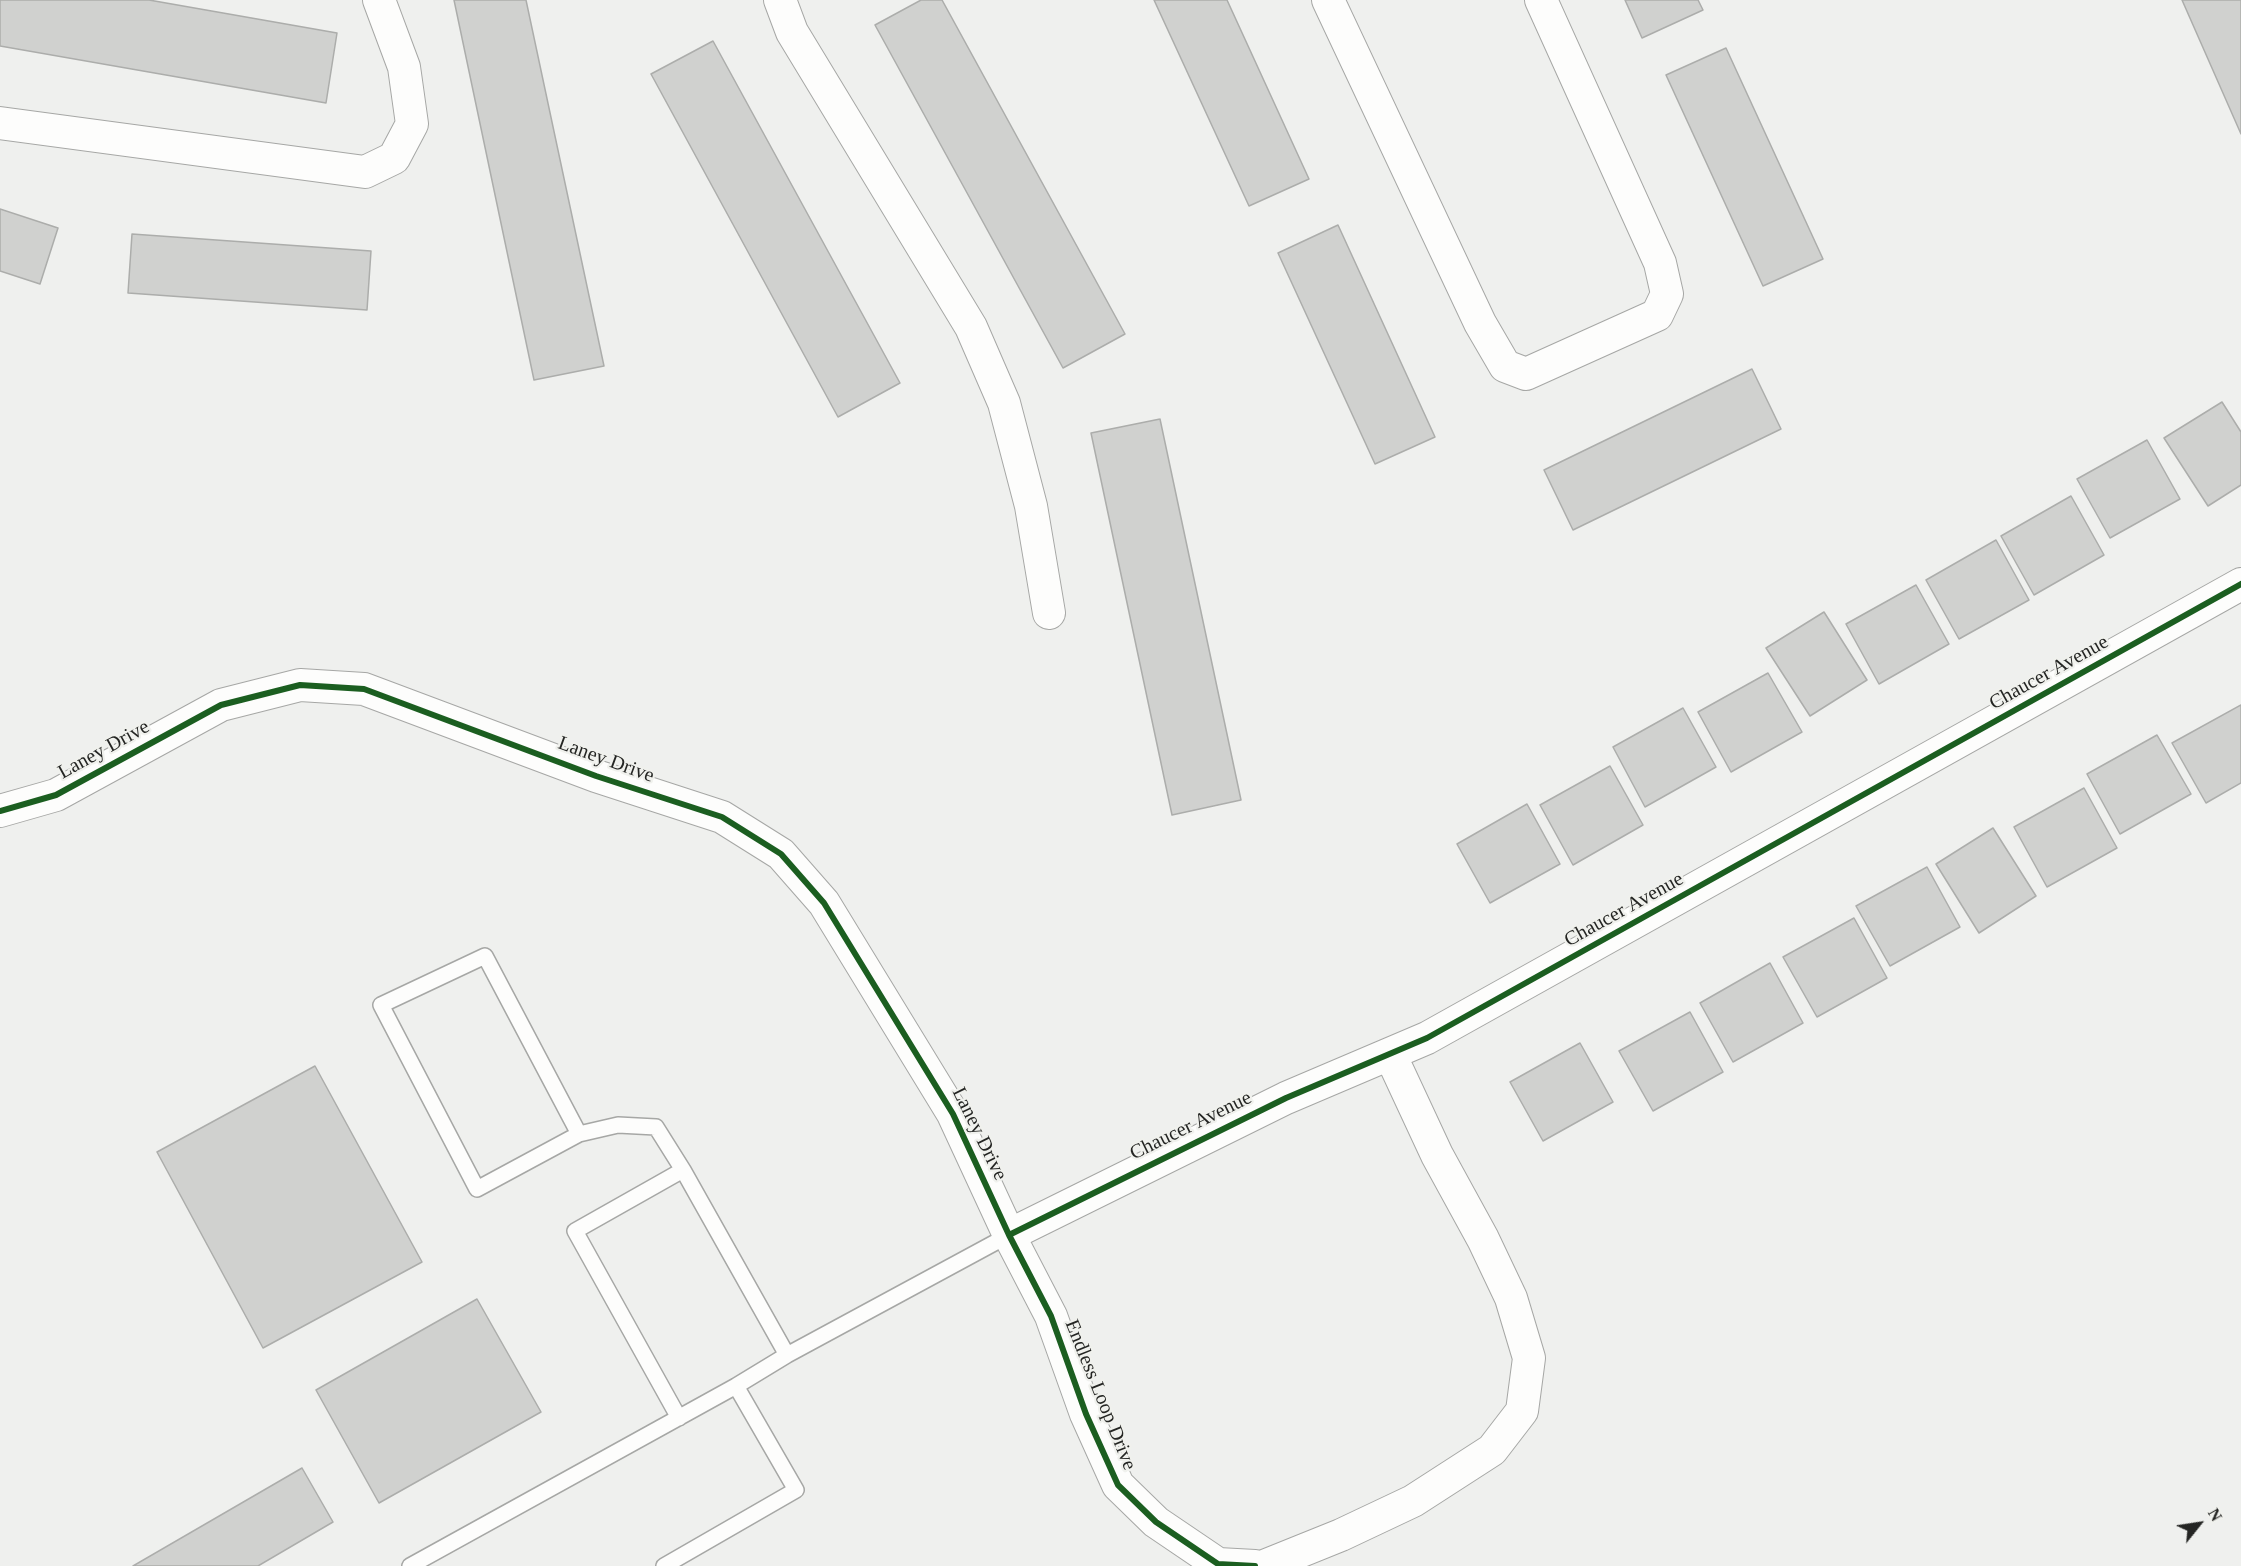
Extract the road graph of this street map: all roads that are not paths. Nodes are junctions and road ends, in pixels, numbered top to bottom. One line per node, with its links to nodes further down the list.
1 (379, 0): 5 (street)
2 (780, 0): 7 (street)
3 (1328, 0): 4 (street)
4 (1541, 0)
5 (0, 123)
6 (2241, 584): 9 (street, Chaucer Avenue)
7 (1049, 613)
8 (0, 811): 12 (street, Laney Drive)
9 (1390, 1054): 12 (street, Chaucer Avenue); 19 (street)
10 (579, 1134): 10 (lane); 11 (lane)
11 (683, 1170): 13 (lane); 15 (lane)
12 (1009, 1235): 13 (lane); 18 (street, Endless Loop Drive)
13 (787, 1355): 14 (lane)
14 (736, 1386): 15 (lane); 17 (lane)
15 (679, 1418): 16 (lane)
16 (411, 1566)
17 (664, 1566)
18 (1255, 1566)
19 (1264, 1566)

